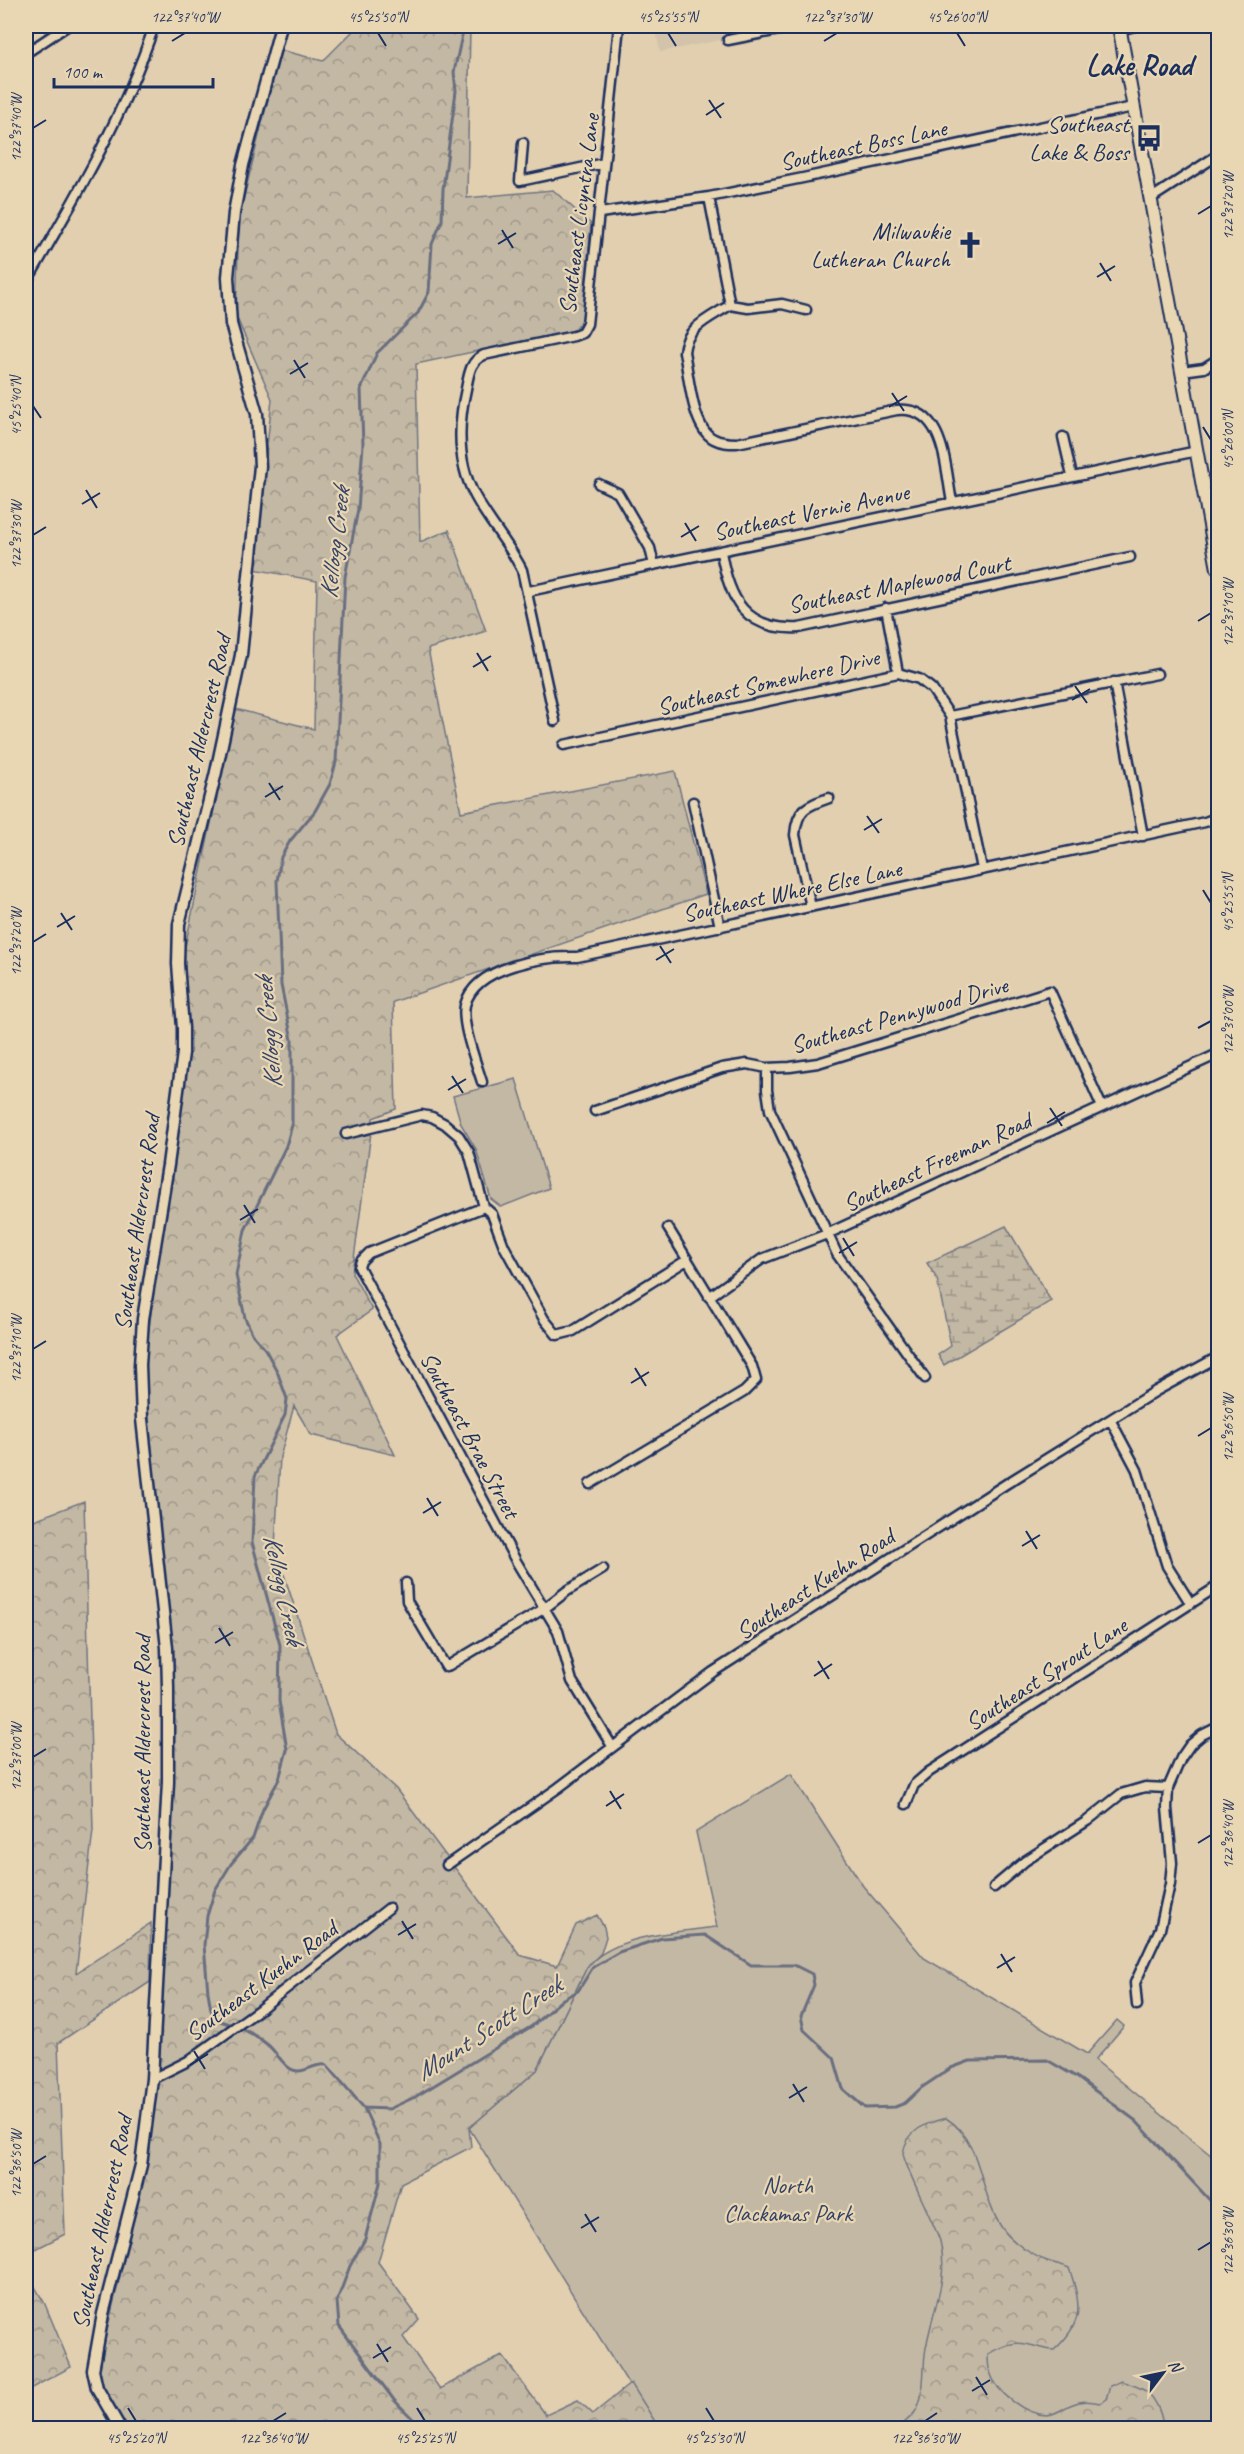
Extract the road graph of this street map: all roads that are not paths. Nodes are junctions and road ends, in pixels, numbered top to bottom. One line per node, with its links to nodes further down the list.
1 (67, 26): 8 (street)
2 (154, 26): 18 (street)
3 (281, 26): 76 (street, Southeast Aldercrest Road)
4 (619, 26): 14 (street, Southeast Licyntra Lane)
5 (799, 26): 9 (street)
6 (1135, 26): 7 (street)
7 (1119, 28): 11 (main road)
8 (53, 29): 10 (street)
9 (728, 40)
10 (26, 53)
11 (1133, 107): 15 (street, Southeast Boss Lane); 16 (main road)
12 (523, 143): 14 (street)
13 (1218, 154): 16 (street)
14 (604, 163): 17 (street, Southeast Licyntra Lane)
15 (709, 197): 17 (street, Southeast Boss Lane); 19 (street)
16 (1150, 199): 22 (main road)
17 (600, 213): 33 (street, Southeast Licyntra Lane)
18 (26, 283)
19 (729, 304): 20 (street); 27 (street)
20 (806, 310)
21 (1218, 359): 22 (street)
22 (1182, 371): 24 (main road)
23 (1063, 436): 25 (street)
24 (1197, 451): 25 (street, Southeast Vernie Avenue); 28 (main road)
25 (1072, 476): 27 (street, Southeast Vernie Avenue)
26 (599, 484): 31 (street)
27 (952, 502): 29 (street, Southeast Vernie Avenue)
28 (1214, 515): 32 (main road)
29 (721, 552): 31 (street, Southeast Vernie Avenue); 34 (street, Southeast Maplewood Court)
30 (1130, 557): 34 (street, Southeast Maplewood Court)
31 (654, 565): 33 (street, Southeast Vernie Avenue)
32 (1218, 569)
33 (529, 591): 39 (street)
34 (886, 608): 35 (street)
35 (898, 673): 38 (street, Southeast Somewhere Drive); 40 (street, Southeast Somewhere Drive)
36 (1157, 674): 37 (street)
37 (1114, 682): 38 (street); 44 (street)
38 (950, 716): 45 (street, Southeast Somewhere Drive)
39 (555, 721)
40 (564, 745)
41 (829, 798): 46 (street)
42 (693, 802): 47 (street)
43 (1218, 817): 44 (street, Southeast Where Else Lane)
44 (1143, 836): 45 (street, Southeast Where Else Lane)
45 (982, 869): 46 (street, Southeast Where Else Lane)
46 (811, 907): 47 (street, Southeast Where Else Lane)
47 (720, 927): 50 (street, Southeast Where Else Lane)
48 (1218, 1054): 51 (street, Southeast Freeman Road)
49 (767, 1068): 51 (street, Southeast Pennywood Drive); 52 (street); 56 (street, Southeast Pennywood Drive)
50 (482, 1082)
51 (1102, 1107): 56 (street, Southeast Freeman Road)
52 (595, 1111)
53 (346, 1134): 54 (street)
54 (484, 1207): 57 (street); 67 (street, Southeast Brae Street)
55 (668, 1228): 57 (street)
56 (827, 1234): 58 (street, Southeast Freeman Road); 60 (street, Southeast Pennywood Drive)
57 (687, 1260): 58 (street)
58 (710, 1297): 62 (street)
59 (1218, 1357): 61 (street, Southeast Kuehn Road)
60 (925, 1378)
61 (1111, 1421): 66 (street); 69 (street, Southeast Kuehn Road)
62 (590, 1484)
63 (603, 1569): 67 (street)
64 (406, 1583): 67 (street)
65 (1218, 1586): 66 (street, Southeast Sprout Lane)
66 (1191, 1604): 71 (street, Southeast Sprout Lane)
67 (545, 1608): 69 (street, Southeast Brae Street)
68 (1218, 1727): 70 (street)
69 (612, 1746): 72 (street, Southeast Kuehn Road)
70 (1168, 1788): 73 (street); 75 (street)
71 (906, 1804)
72 (447, 1865)
73 (994, 1887)
74 (389, 1908): 76 (street, Southeast Kuehn Road)
75 (1137, 2005)
76 (152, 2079): 77 (street, Southeast Aldercrest Road)
77 (120, 2428)

